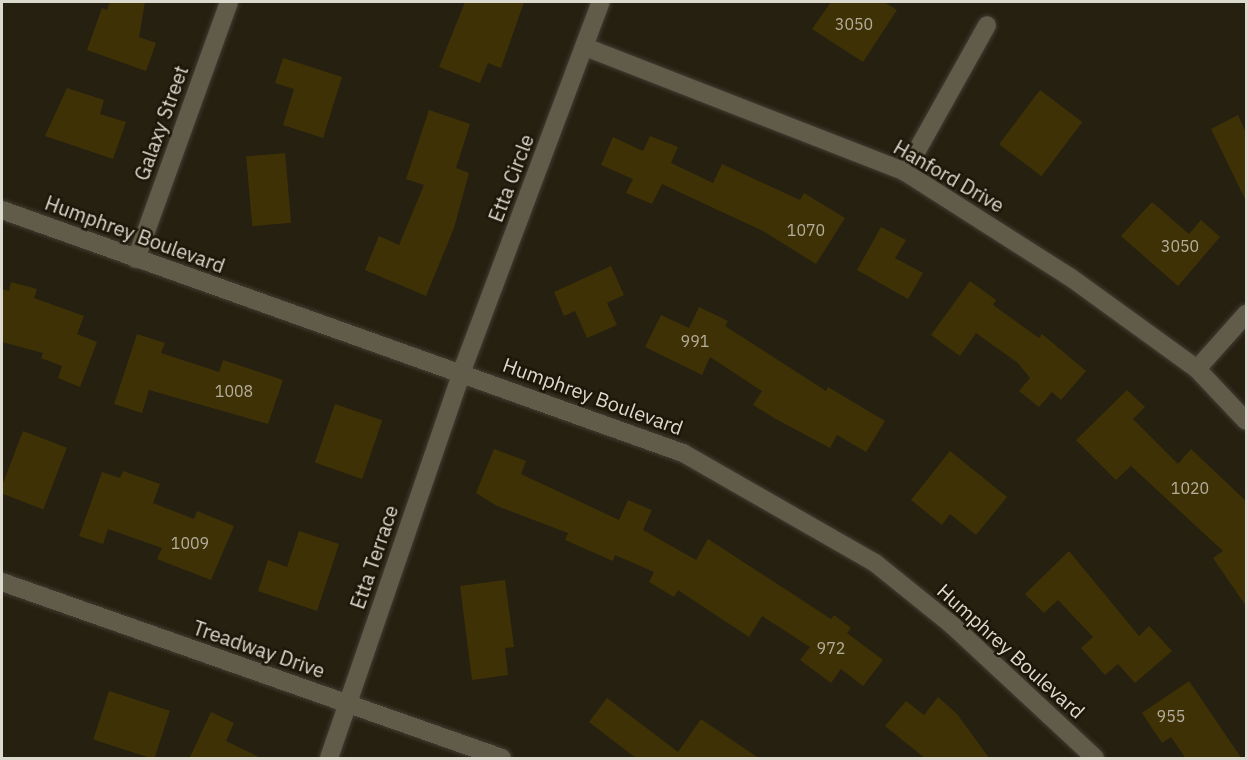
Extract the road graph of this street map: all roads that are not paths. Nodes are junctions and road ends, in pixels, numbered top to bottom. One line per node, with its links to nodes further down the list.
1 (229, 2): 7 (street, Galaxy Street)
2 (601, 2): 4 (street, Etta Circle)
3 (987, 26): 5 (street)
4 (585, 47): 5 (street, Hanford Drive); 10 (street, Etta Circle)
5 (905, 172): 9 (street, Hanford Drive)
6 (2, 210): 7 (street, Humphrey Boulevard)
7 (136, 259): 10 (street, Humphrey Boulevard)
8 (1246, 314): 9 (street)
9 (1197, 369): 11 (street, Hanford Drive)
10 (462, 371): 13 (street, Etta Terrace); 16 (street, Humphrey Boulevard)
11 (1246, 420)
12 (2, 582): 13 (street, Treadway Drive)
13 (348, 704): 14 (street, Etta Terrace); 15 (street, Treadway Drive)
14 (329, 759)
15 (502, 759)
16 (1095, 759)

